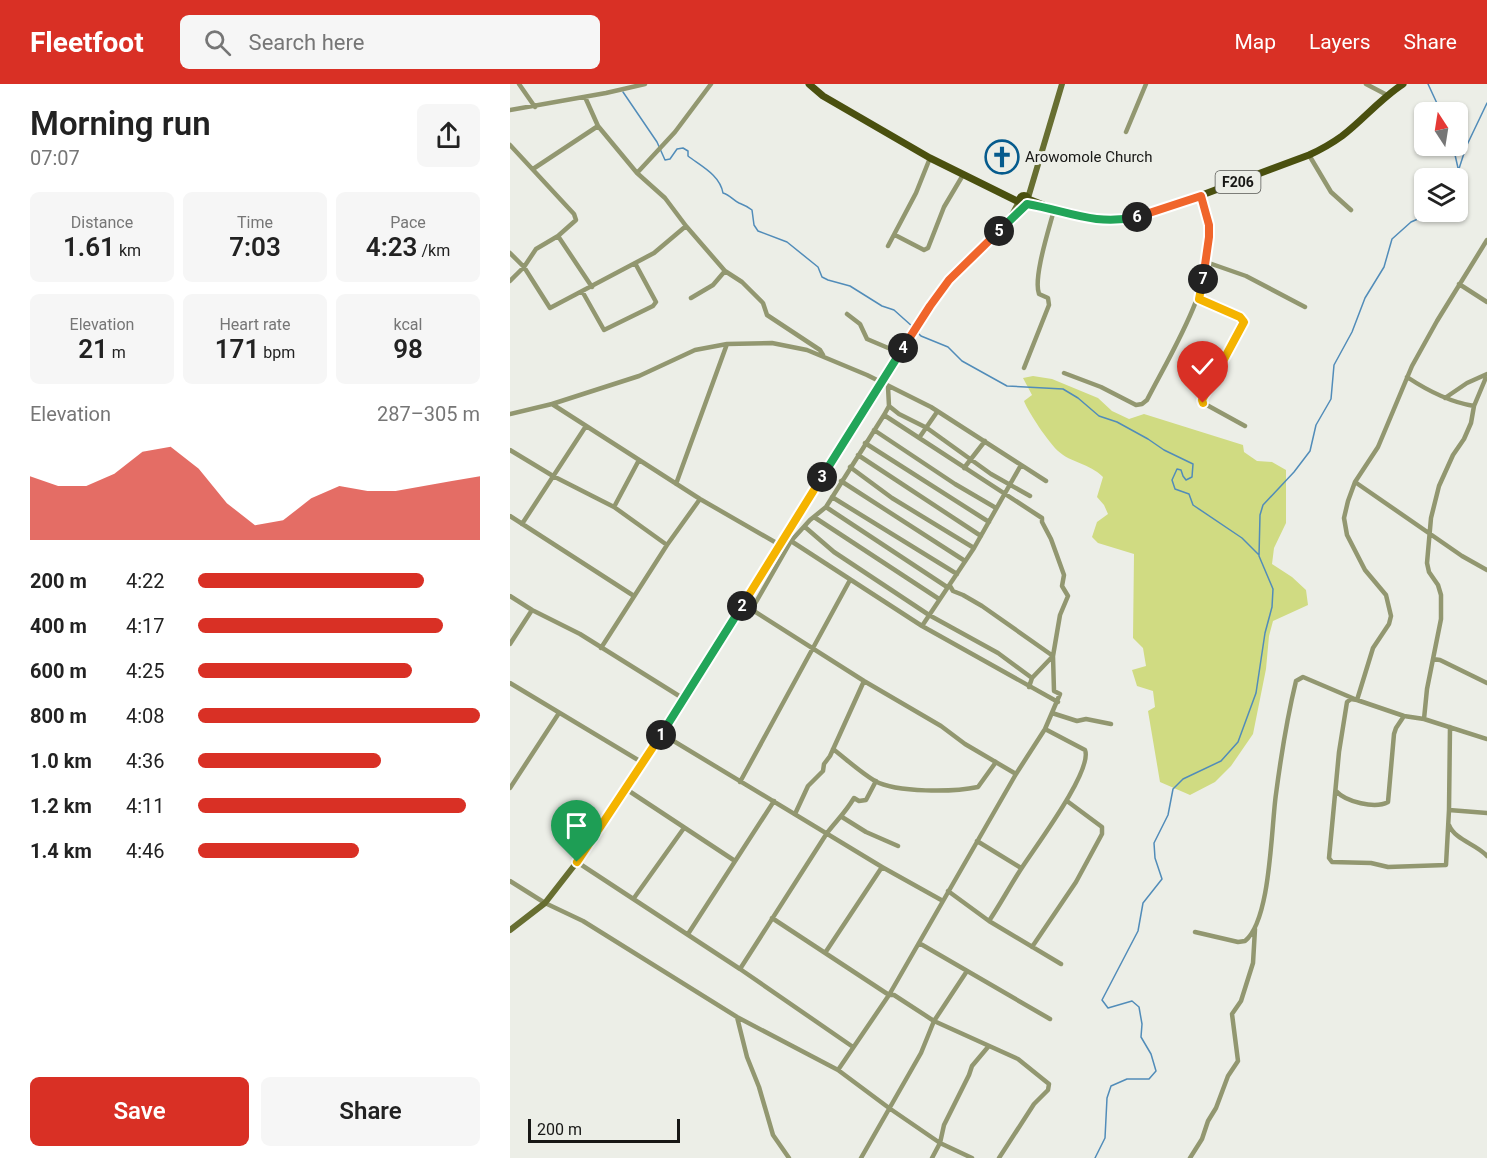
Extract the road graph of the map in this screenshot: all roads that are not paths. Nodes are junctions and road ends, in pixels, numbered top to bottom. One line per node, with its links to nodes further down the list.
1 (519, 84): 11 (street)
2 (645, 84): 10 (street)
3 (711, 84): 19 (street)
4 (809, 84): 17 (main road, F206)
5 (1062, 84): 22 (main road)
6 (1146, 84): 14 (street)
7 (1366, 84): 9 (street)
8 (1403, 84): 9 (main road, F206)
9 (1387, 95): 16 (main road, F206)
10 (585, 97): 11 (street); 13 (street)
11 (535, 106): 12 (street)
12 (510, 110)
13 (598, 126): 18 (street); 19 (street)
14 (1126, 132)
15 (510, 145): 18 (street)
16 (1309, 155): 21 (main road, F206); 24 (street)
17 (930, 158): 20 (main road, F206); 26 (street)
18 (533, 169): 27 (street)
19 (637, 173): 25 (street)
20 (963, 175): 22 (main road, F206); 26 (street)
21 (1201, 196): 23 (main road, F206); 31 (street)
22 (1024, 200): 23 (main road, F206); 45 (main road)
23 (1052, 209): 47 (street)
24 (1351, 210)
25 (686, 226): 32 (street); 34 (street)
26 (895, 235): 29 (street)
27 (558, 237): 33 (street); 37 (street)
28 (1487, 240): 36 (street)
29 (888, 246)
30 (510, 253): 33 (street)
31 (1206, 262): 40 (street); 42 (street)
32 (635, 263): 37 (street); 38 (street)
33 (524, 267): 35 (street); 38 (street)
34 (725, 272): 39 (street); 46 (street)
35 (510, 281)
36 (1459, 284): 41 (street); 50 (street)
37 (592, 287): 38 (street)
38 (582, 291)
39 (691, 298)
40 (1199, 299): 48 (street); 61 (street)
41 (1487, 302)
42 (1305, 307)
43 (847, 314): 45 (street)
44 (727, 344): 46 (street); 54 (street); 78 (street)
45 (900, 353): 51 (main road)
46 (826, 358): 51 (street)
47 (1024, 368)
48 (1064, 373)
49 (1487, 374): 53 (street); 56 (street)
50 (1407, 377): 53 (street); 77 (street)
51 (881, 383): 52 (street); 95 (main road)
52 (888, 387): 55 (street); 57 (street)
53 (1445, 398): 56 (street)
54 (552, 404): 58 (street); 60 (street)
55 (889, 406): 59 (street); 62 (street)
56 (1474, 406): 92 (street)
57 (937, 412): 62 (street); 65 (street)
58 (510, 414)
59 (884, 415): 63 (street); 64 (street)
60 (586, 426): 70 (street); 74 (street)
61 (1245, 426)
62 (927, 428): 64 (street); 69 (street)
63 (874, 430): 66 (street); 86 (street)
64 (919, 438): 73 (street)
65 (985, 441): 69 (street); 71 (street)
66 (865, 443): 68 (street); 89 (street)
67 (510, 450): 74 (street)
68 (858, 455): 72 (street); 93 (street)
69 (970, 459): 73 (street); 79 (street)
70 (639, 460): 78 (street); 84 (street)
71 (1021, 465): 76 (street); 79 (street)
72 (850, 467): 75 (street); 97 (street)
73 (964, 468): 80 (street)
74 (553, 476): 84 (street); 90 (street)
75 (841, 481): 82 (street); 98 (street)
76 (1046, 481)
77 (1355, 482): 92 (street); 122 (street)
78 (676, 484): 83 (street)
79 (1011, 484): 80 (street); 81 (street)
80 (1005, 494): 86 (street); 114 (street)
81 (1030, 496)
82 (832, 497): 85 (street); 100 (street)
83 (700, 499): 95 (street); 96 (street)
84 (614, 507): 96 (street)
85 (826, 507): 88 (street); 102 (street)
86 (996, 508): 89 (street)
87 (510, 516): 90 (street)
88 (814, 517): 91 (street); 105 (street)
89 (989, 522): 93 (street)
90 (522, 524): 104 (street)
91 (805, 527): 94 (street); 109 (street)
92 (1430, 534): 99 (street); 115 (street)
93 (981, 536): 97 (street)
94 (791, 541): 101 (street); 107 (street)
95 (780, 544): 106 (main road)
96 (667, 545): 104 (street)
97 (974, 548): 98 (street)
98 (965, 561): 100 (street)
99 (1487, 570)
100 (957, 574): 102 (street)
101 (850, 580): 110 (street); 113 (street)
102 (947, 587): 105 (street); 114 (street)
103 (510, 596): 108 (street)
104 (634, 596): 112 (street)
105 (939, 599): 109 (street)
106 (743, 604): 107 (street); 121 (main road)
107 (752, 609): 113 (street)
108 (532, 610): 111 (street); 112 (street)
109 (929, 615): 110 (street); 116 (street)
110 (922, 626): 120 (street)
111 (510, 644)
112 (601, 648): 121 (street)
113 (813, 649): 117 (street); 137 (street)
114 (1053, 656): 116 (street); 123 (street)
115 (1433, 659): 119 (street); 127 (street)
116 (1032, 678): 120 (street)
117 (864, 681): 133 (street); 135 (street)
118 (510, 683): 124 (street)
119 (1487, 683)
120 (1029, 687): 123 (street)
121 (684, 699): 131 (main road)
122 (1357, 700): 126 (street); 141 (street); 167 (street)
123 (1058, 702): 125 (street)
124 (559, 713): 134 (street); 139 (street)
125 (1052, 713): 128 (street); 130 (street)
126 (1404, 716): 127 (street); 142 (street)
127 (1424, 719): 129 (street)
128 (1111, 724)
129 (1450, 728): 132 (street); 146 (street)
130 (1045, 729): 136 (street); 144 (street)
131 (662, 734): 134 (main road); 137 (street)
132 (1487, 739)
133 (833, 749): 138 (street); 148 (street)
134 (643, 762): 140 (main road)
135 (996, 762): 136 (street); 138 (street)
136 (1016, 774): 153 (street)
137 (740, 782): 143 (street)
138 (876, 782): 149 (street)
139 (510, 788)
140 (627, 789): 151 (street); 157 (main road)
141 (1336, 791): 142 (street); 145 (street)
142 (1341, 797): 145 (street)
143 (774, 801): 148 (street); 156 (street)
144 (1067, 801): 159 (street); 172 (street)
145 (1334, 801): 150 (street)
146 (1449, 810): 147 (street); 150 (street)
147 (1487, 813)
148 (795, 814): 152 (street)
149 (842, 817): 152 (street); 154 (street)
150 (1448, 823): 155 (street)
151 (684, 828): 156 (street); 162 (street)
152 (827, 833): 158 (street); 165 (street)
153 (977, 842): 159 (street); 161 (street)
154 (898, 846)
155 (1487, 856)
156 (735, 861): 170 (street)
157 (577, 862): 162 (street); 164 (main road)
158 (882, 867): 163 (street); 173 (street)
159 (1022, 868): 166 (street)
160 (510, 881): 164 (street)
161 (948, 891): 163 (street); 166 (street)
162 (634, 898): 170 (street)
163 (942, 901): 171 (street)
164 (545, 903): 168 (main road); 178 (street)
165 (772, 918): 173 (street); 175 (street)
166 (989, 921): 172 (street)
167 (1256, 929): 169 (street); 191 (street)
168 (510, 930)
169 (1196, 932)
170 (688, 934): 175 (street)
171 (919, 943): 176 (street); 177 (street)
172 (1032, 947): 174 (street)
173 (825, 952): 177 (street)
174 (1061, 964)
175 (740, 969): 181 (street)
176 (967, 971): 179 (street); 180 (street)
177 (889, 995): 180 (street); 181 (street)
178 (737, 1017): 183 (street); 186 (street)
179 (1050, 1019)
180 (934, 1021): 182 (street); 184 (street)
181 (853, 1047): 183 (street)
182 (988, 1047): 185 (street); 190 (street)
183 (838, 1070): 184 (street)
184 (889, 1108): 185 (street); 187 (street)
185 (940, 1143): 188 (street); 189 (street)
186 (789, 1158)
187 (861, 1158)
188 (932, 1158)
189 (972, 1158)
190 (999, 1158)
191 (1190, 1158)

